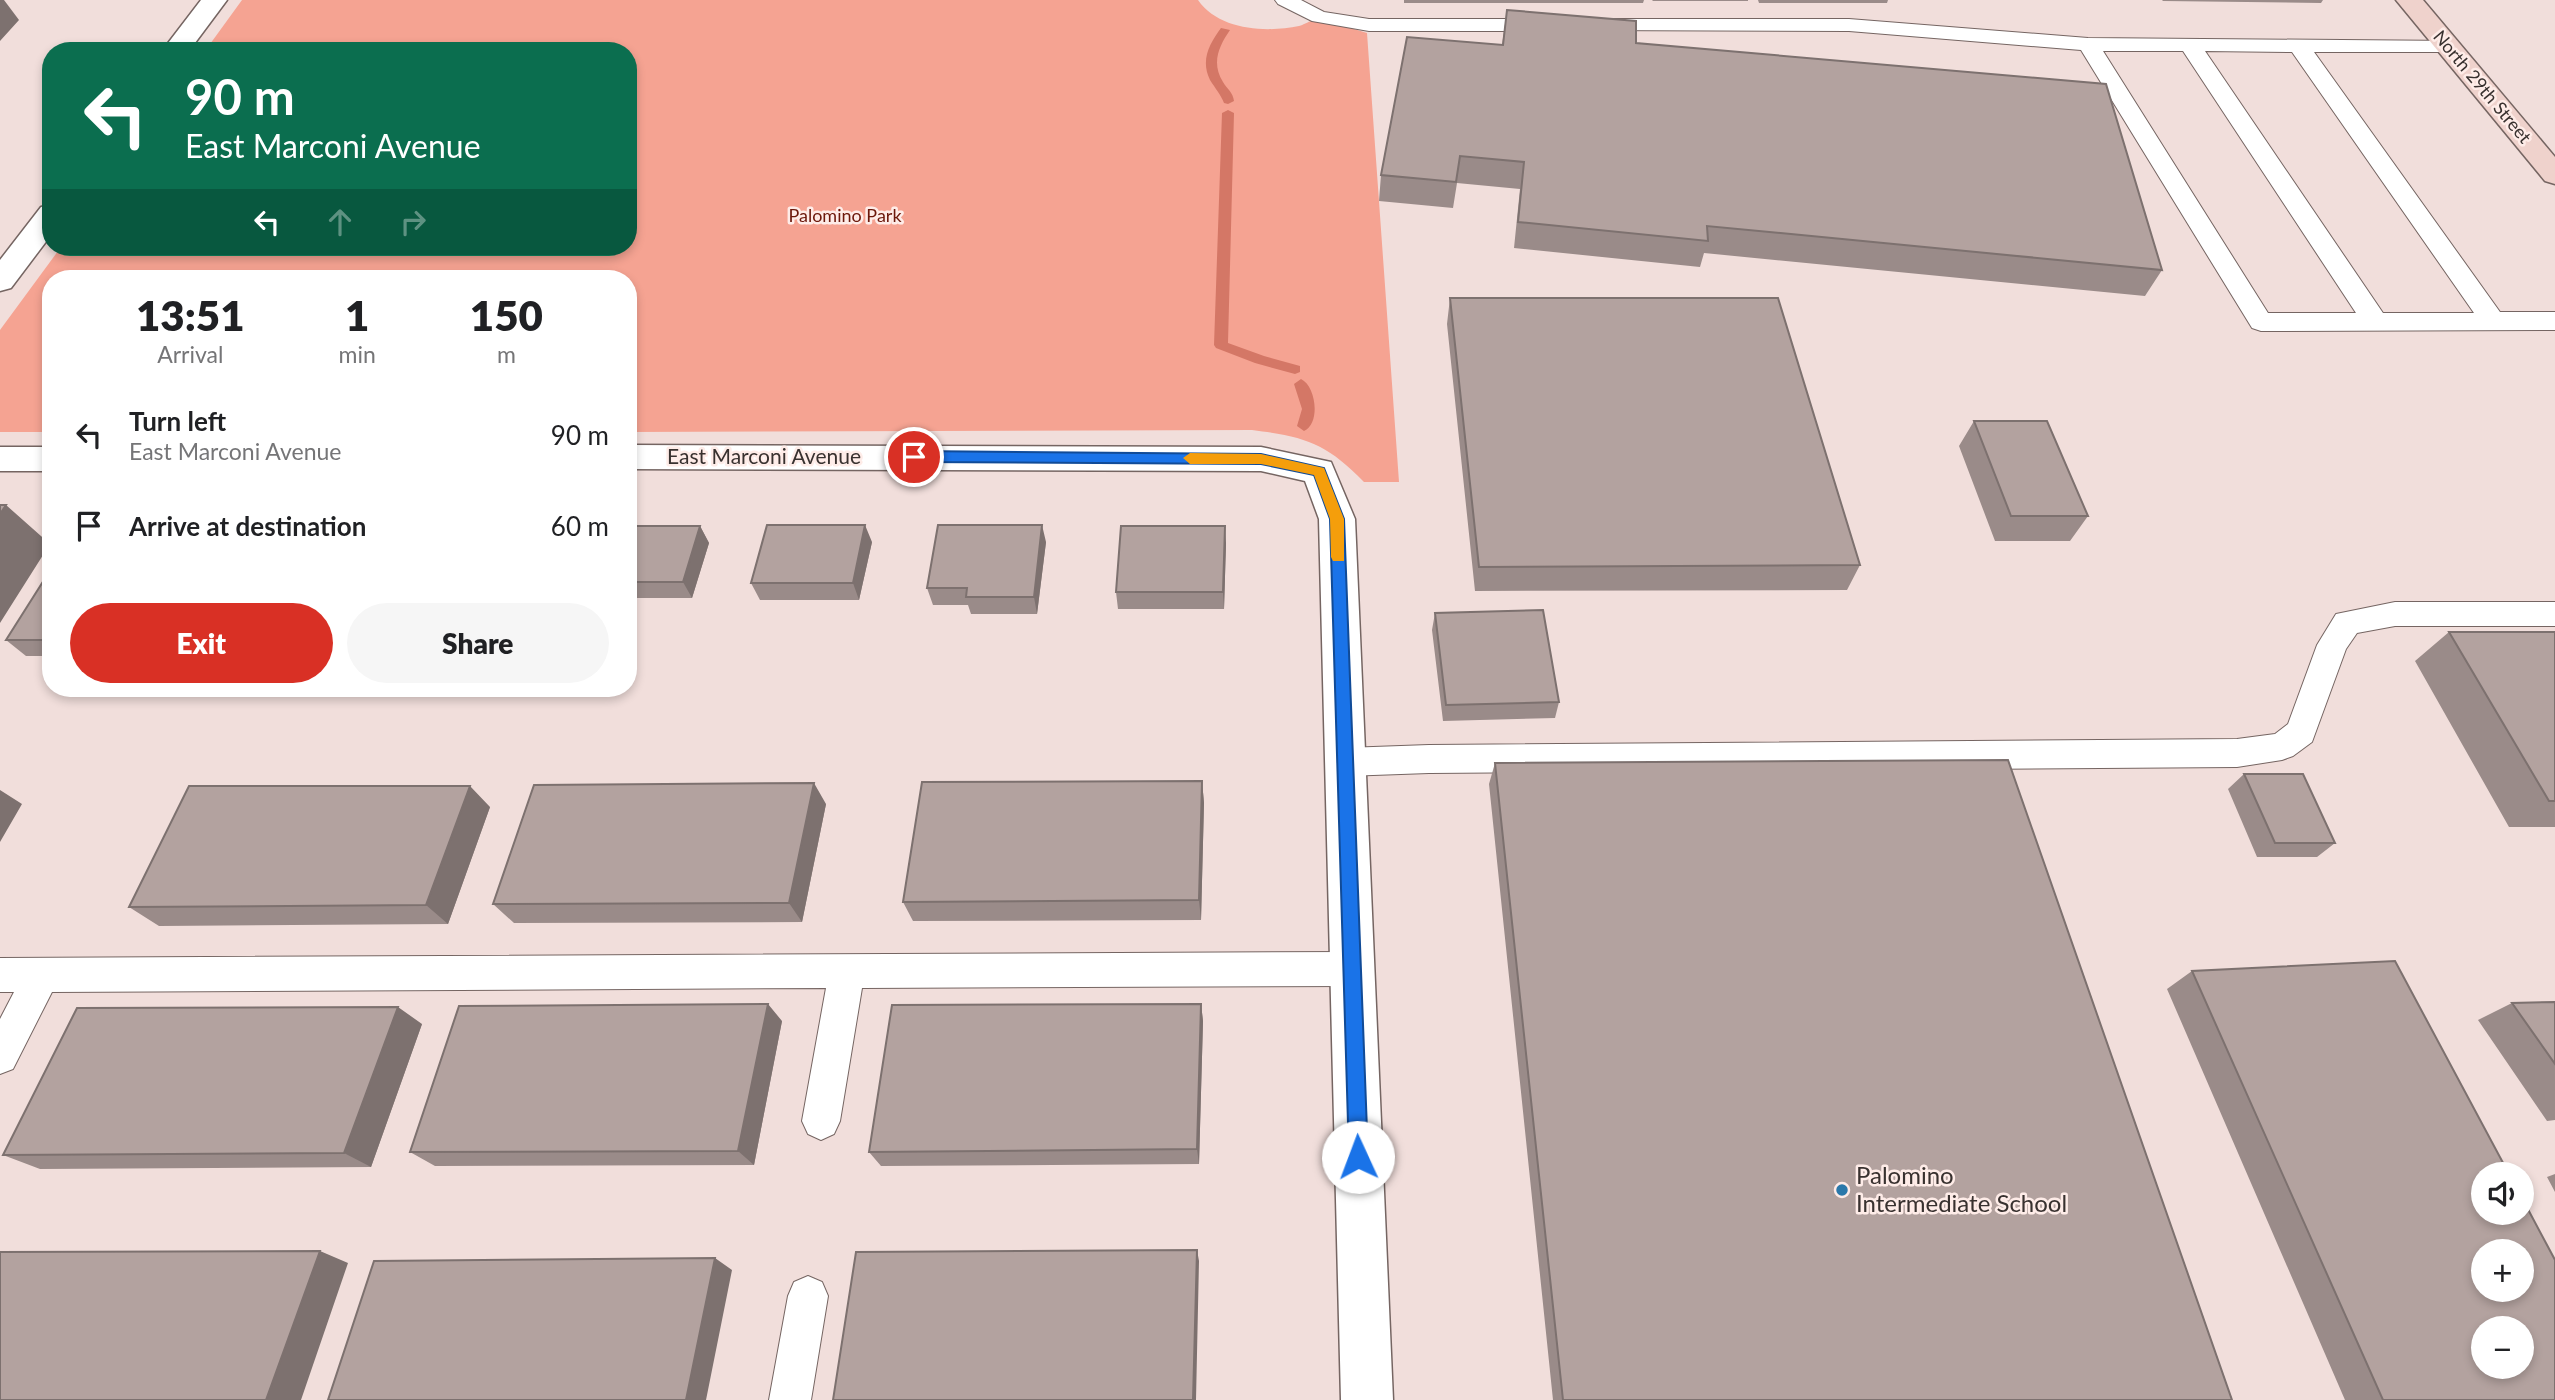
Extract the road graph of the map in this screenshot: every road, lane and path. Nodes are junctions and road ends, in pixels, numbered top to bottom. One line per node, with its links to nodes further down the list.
1 (214, 0): 4 (street)
2 (1286, 0): 5 (lane)
3 (2409, 0): 7 (street, North 29th Street)
4 (182, 42)
5 (2088, 44): 6 (lane); 12 (lane)
6 (2190, 45): 8 (lane); 12 (lane)
7 (2447, 46): 8 (lane); 9 (street, North 29th Street)
8 (2300, 47): 13 (lane)
9 (2555, 175)
10 (42, 226): 11 (street)
11 (0, 281)
12 (2375, 321): 13 (lane)
13 (2493, 321): 14 (lane)
14 (2555, 321)
15 (637, 457): 19 (street, East Marconi Avenue)
16 (42, 459): 17 (street)
17 (0, 460)
18 (2555, 614): 19 (lane)
19 (1345, 762): 20 (street)
20 (1352, 969): 21 (lane); 28 (street)
21 (847, 971): 23 (lane); 25 (lane)
22 (0, 975): 23 (lane)
23 (42, 975): 24 (lane)
24 (0, 1056)
25 (821, 1121)
26 (808, 1296): 27 (lane)
27 (790, 1400)
28 (1367, 1400)

